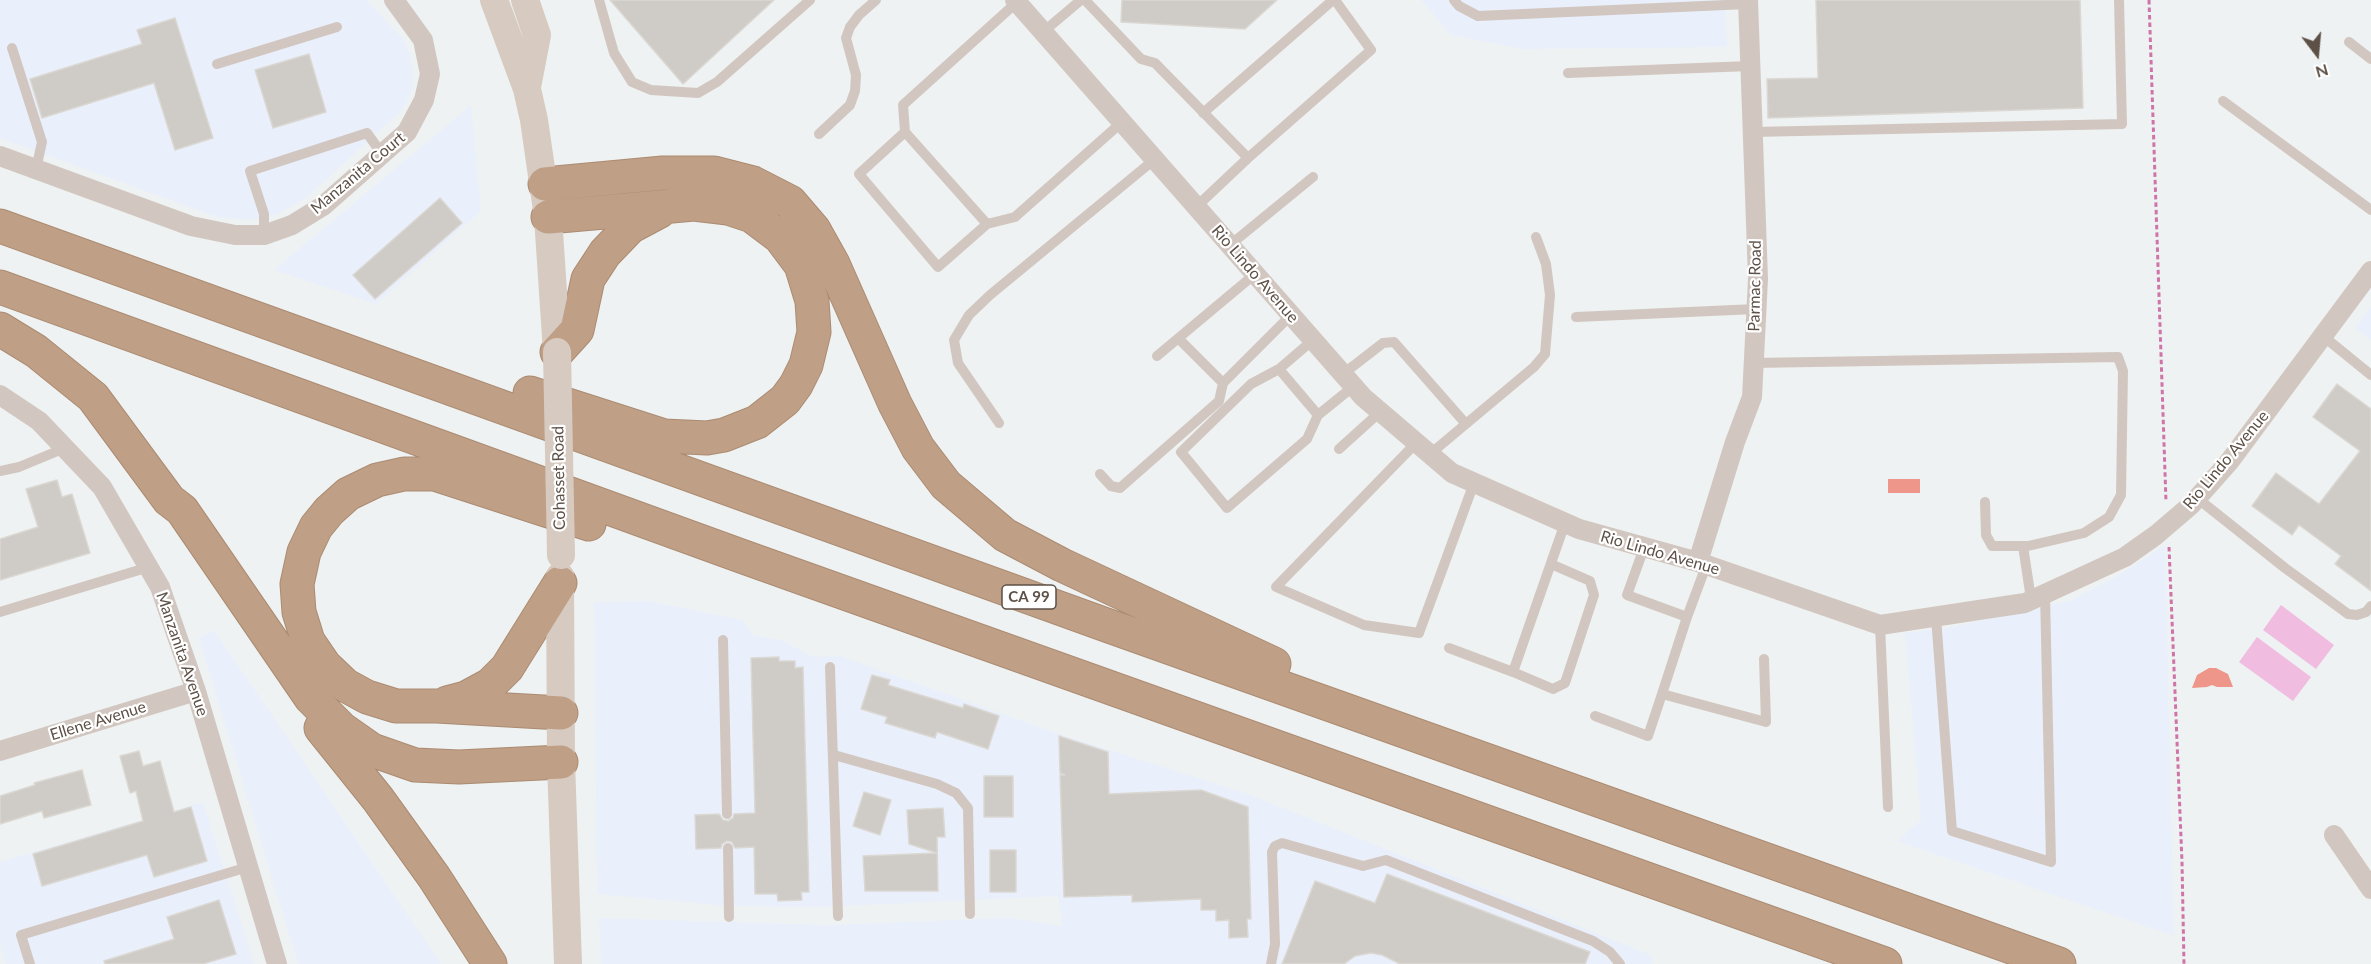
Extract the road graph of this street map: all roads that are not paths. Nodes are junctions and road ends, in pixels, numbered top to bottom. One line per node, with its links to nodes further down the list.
1 (394, 0): 28 (street, Manzanita Court)
2 (494, 0): 21 (main road, Cohasset Road)
3 (525, 0): 21 (main road)
4 (599, 0): 5 (lane)
5 (810, 0)
6 (876, 0): 27 (lane)
7 (1083, 0): 14 (lane); 23 (lane)
8 (1334, 0): 23 (lane); 30 (lane)
9 (1454, 0): 12 (lane)
10 (2119, 0): 26 (lane)
11 (1016, 1): 14 (street, Rio Lindo Avenue); 25 (lane)
12 (1748, 2): 19 (street, Parmac Road)
13 (337, 27): 18 (lane)
14 (1043, 32): 24 (street, Rio Lindo Avenue)
15 (2349, 42): 17 (lane)
16 (12, 48): 32 (lane)
17 (2371, 59)
18 (217, 64)
19 (1750, 66): 20 (lane); 26 (street, Parmac Road)
20 (1568, 73)
21 (527, 89): 34 (main road, Cohasset Road)
22 (2223, 101): 37 (lane)
23 (1203, 113): 30 (lane)
24 (1122, 122): 31 (street, Rio Lindo Avenue); 39 (lane)
25 (905, 132): 39 (lane); 39 (lane)
26 (1753, 132): 47 (street, Parmac Road)
27 (819, 134)
28 (382, 154): 41 (street, Manzanita Court); 41 (lane)
29 (0, 156): 32 (street, Manzanita Court)
30 (1248, 158): 36 (lane)
31 (1155, 159): 36 (street, Rio Lindo Avenue); 67 (lane)
32 (36, 169): 41 (street, Manzanita Court)
33 (1313, 177): 43 (lane)
34 (545, 184): 38 (main road, Cohasset Road); 99 (highway)
35 (667, 207): 38 (highway); 54 (highway); 55 (highway)
36 (1196, 207): 43 (street, Rio Lindo Avenue)
37 (2371, 210)
38 (548, 217): 55 (main road, Cohasset Road)
39 (987, 224)
40 (0, 226): 54 (highway, CA 99)
41 (264, 235)
42 (1536, 237): 68 (lane)
43 (1230, 245): 45 (street, Rio Lindo Avenue)
44 (2371, 271): 51 (street, Rio Lindo Avenue)
45 (1255, 274): 48 (street, Rio Lindo Avenue); 52 (lane)
46 (0, 287): 86 (highway)
47 (1756, 309): 49 (lane); 57 (street, Parmac Road)
48 (1291, 315): 53 (street, Rio Lindo Avenue); 61 (lane)
49 (1576, 316)
50 (0, 329): 76 (highway)
51 (2323, 336): 59 (lane); 75 (street, Rio Lindo Avenue)
52 (1179, 339): 56 (lane); 61 (lane)
53 (1313, 340): 58 (lane); 60 (street, Rio Lindo Avenue)
54 (331, 345): 99 (highway, CA 99)
55 (557, 352): 84 (main road, Cohasset Road, bridge)
56 (1157, 356)
57 (1753, 363): 79 (lane); 82 (street, Parmac Road)
58 (1279, 369): 65 (lane); 66 (lane)
59 (2371, 375)
60 (1348, 380): 63 (street, Rio Lindo Avenue); 65 (lane); 68 (lane)
61 (1223, 383): 64 (lane)
62 (0, 395): 69 (street, Manzanita Avenue)
63 (1380, 412): 70 (street, Rio Lindo Avenue); 71 (lane)
64 (1204, 414): 66 (lane); 73 (lane)
65 (1318, 415): 66 (lane)
66 (1213, 422)
67 (999, 423)
68 (1466, 424): 70 (lane)
69 (65, 448): 72 (lane); 83 (street, Manzanita Avenue)
70 (1423, 448): 74 (street, Rio Lindo Avenue); 74 (lane)
71 (1339, 449)
72 (0, 471)
73 (1100, 474)
74 (1474, 483): 78 (street, Rio Lindo Avenue)
75 (2197, 498): 85 (street, Rio Lindo Avenue); 87 (lane)
76 (169, 500): 105 (highway); 117 (highway)
77 (1985, 502): 79 (lane)
78 (1565, 523): 80 (street, Rio Lindo Avenue); 81 (lane)
79 (2023, 546): 85 (lane)
80 (1644, 548): 82 (street, Rio Lindo Avenue); 90 (lane)
81 (1551, 564): 96 (lane); 96 (lane)
82 (1702, 564): 90 (lane); 91 (street, Rio Lindo Avenue)
83 (149, 567): 88 (lane); 97 (street, Manzanita Avenue)
84 (560, 569): 100 (highway); 101 (main road, Cohasset Road)
85 (2038, 596): 89 (street, Rio Lindo Avenue); 89 (lane)
86 (873, 603): 100 (highway); 121 (highway)
87 (2371, 606)
88 (0, 612)
89 (1936, 616): 91 (street, Rio Lindo Avenue)
90 (1687, 618): 98 (lane)
91 (1880, 625): 106 (lane)
92 (723, 640): 107 (lane)
93 (1449, 648): 96 (lane)
94 (1764, 659): 98 (lane)
95 (831, 667): 104 (lane)
96 (1512, 672)
97 (196, 691): 103 (street, Ellene Avenue); 110 (street, Manzanita Avenue)
98 (1662, 694): 102 (lane)
99 (1328, 703): 122 (highway, CA 99)
100 (437, 706): 101 (highway)
101 (561, 713): 105 (main road, Cohasset Road)
102 (1595, 716)
103 (0, 751)
104 (834, 756): 112 (lane); 113 (lane)
105 (561, 762): 118 (main road, Cohasset Road)
106 (1888, 807)
107 (727, 814)
108 (2334, 835): 111 (street)
109 (728, 848): 114 (lane)
110 (248, 867): 115 (lane); 116 (street, Manzanita Avenue)
111 (2371, 889)
112 (970, 914)
113 (838, 916)
114 (729, 917)
115 (30, 964)
116 (278, 964)
117 (490, 964)
118 (568, 964)
119 (1270, 964): 120 (lane)
120 (1620, 964)
121 (1885, 964)
122 (2059, 964)

